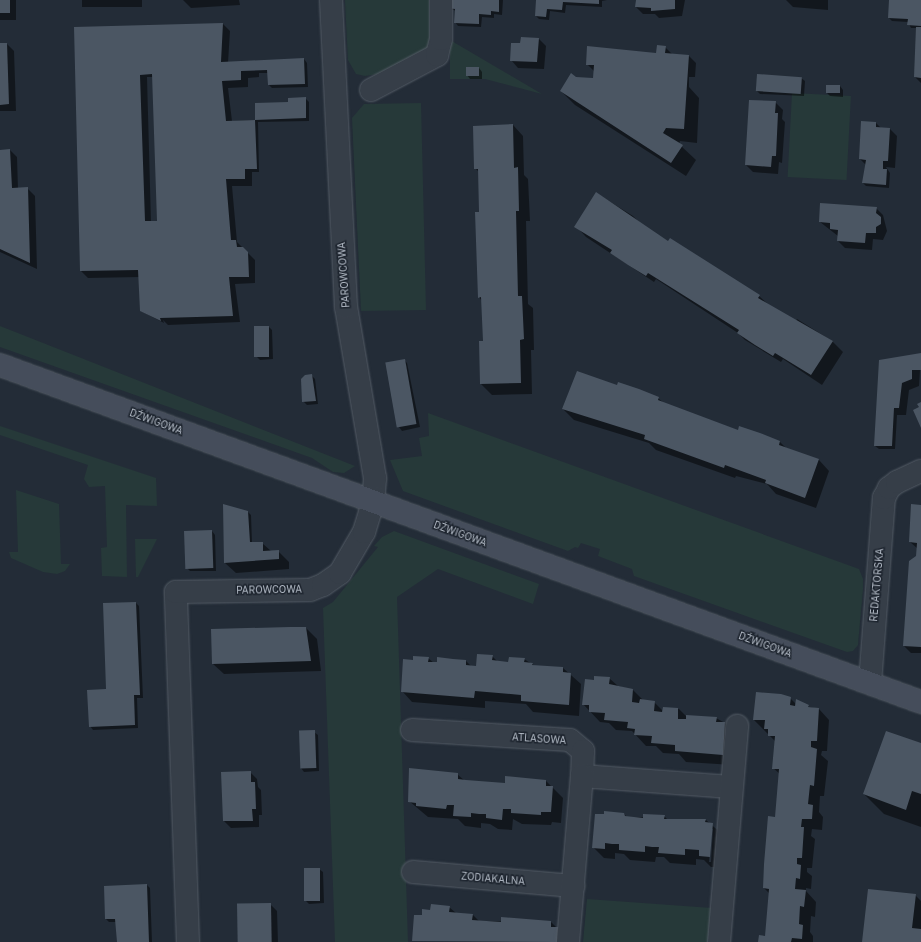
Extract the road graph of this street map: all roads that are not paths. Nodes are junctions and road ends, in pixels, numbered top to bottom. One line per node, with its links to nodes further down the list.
1 (331, 0): 6 (street, PAROWCOWA)
2 (441, 0): 3 (street)
3 (371, 90)
4 (0, 365): 6 (main road, DŹWIGOWA)
5 (921, 471): 7 (street, REDAKTORSKA)
6 (373, 502): 7 (main road, DŹWIGOWA); 15 (street, PAROWCOWA)
7 (870, 684): 8 (main road, DŹWIGOWA)
8 (921, 702)
9 (737, 726): 12 (street)
10 (412, 730): 11 (street, ATLASOWA)
11 (582, 776): 12 (street); 14 (street)
12 (731, 787): 17 (street)
13 (413, 872): 14 (street, ZODIAKALNA)
14 (573, 886): 16 (street)
15 (188, 942)
16 (568, 942)
17 (719, 942)

